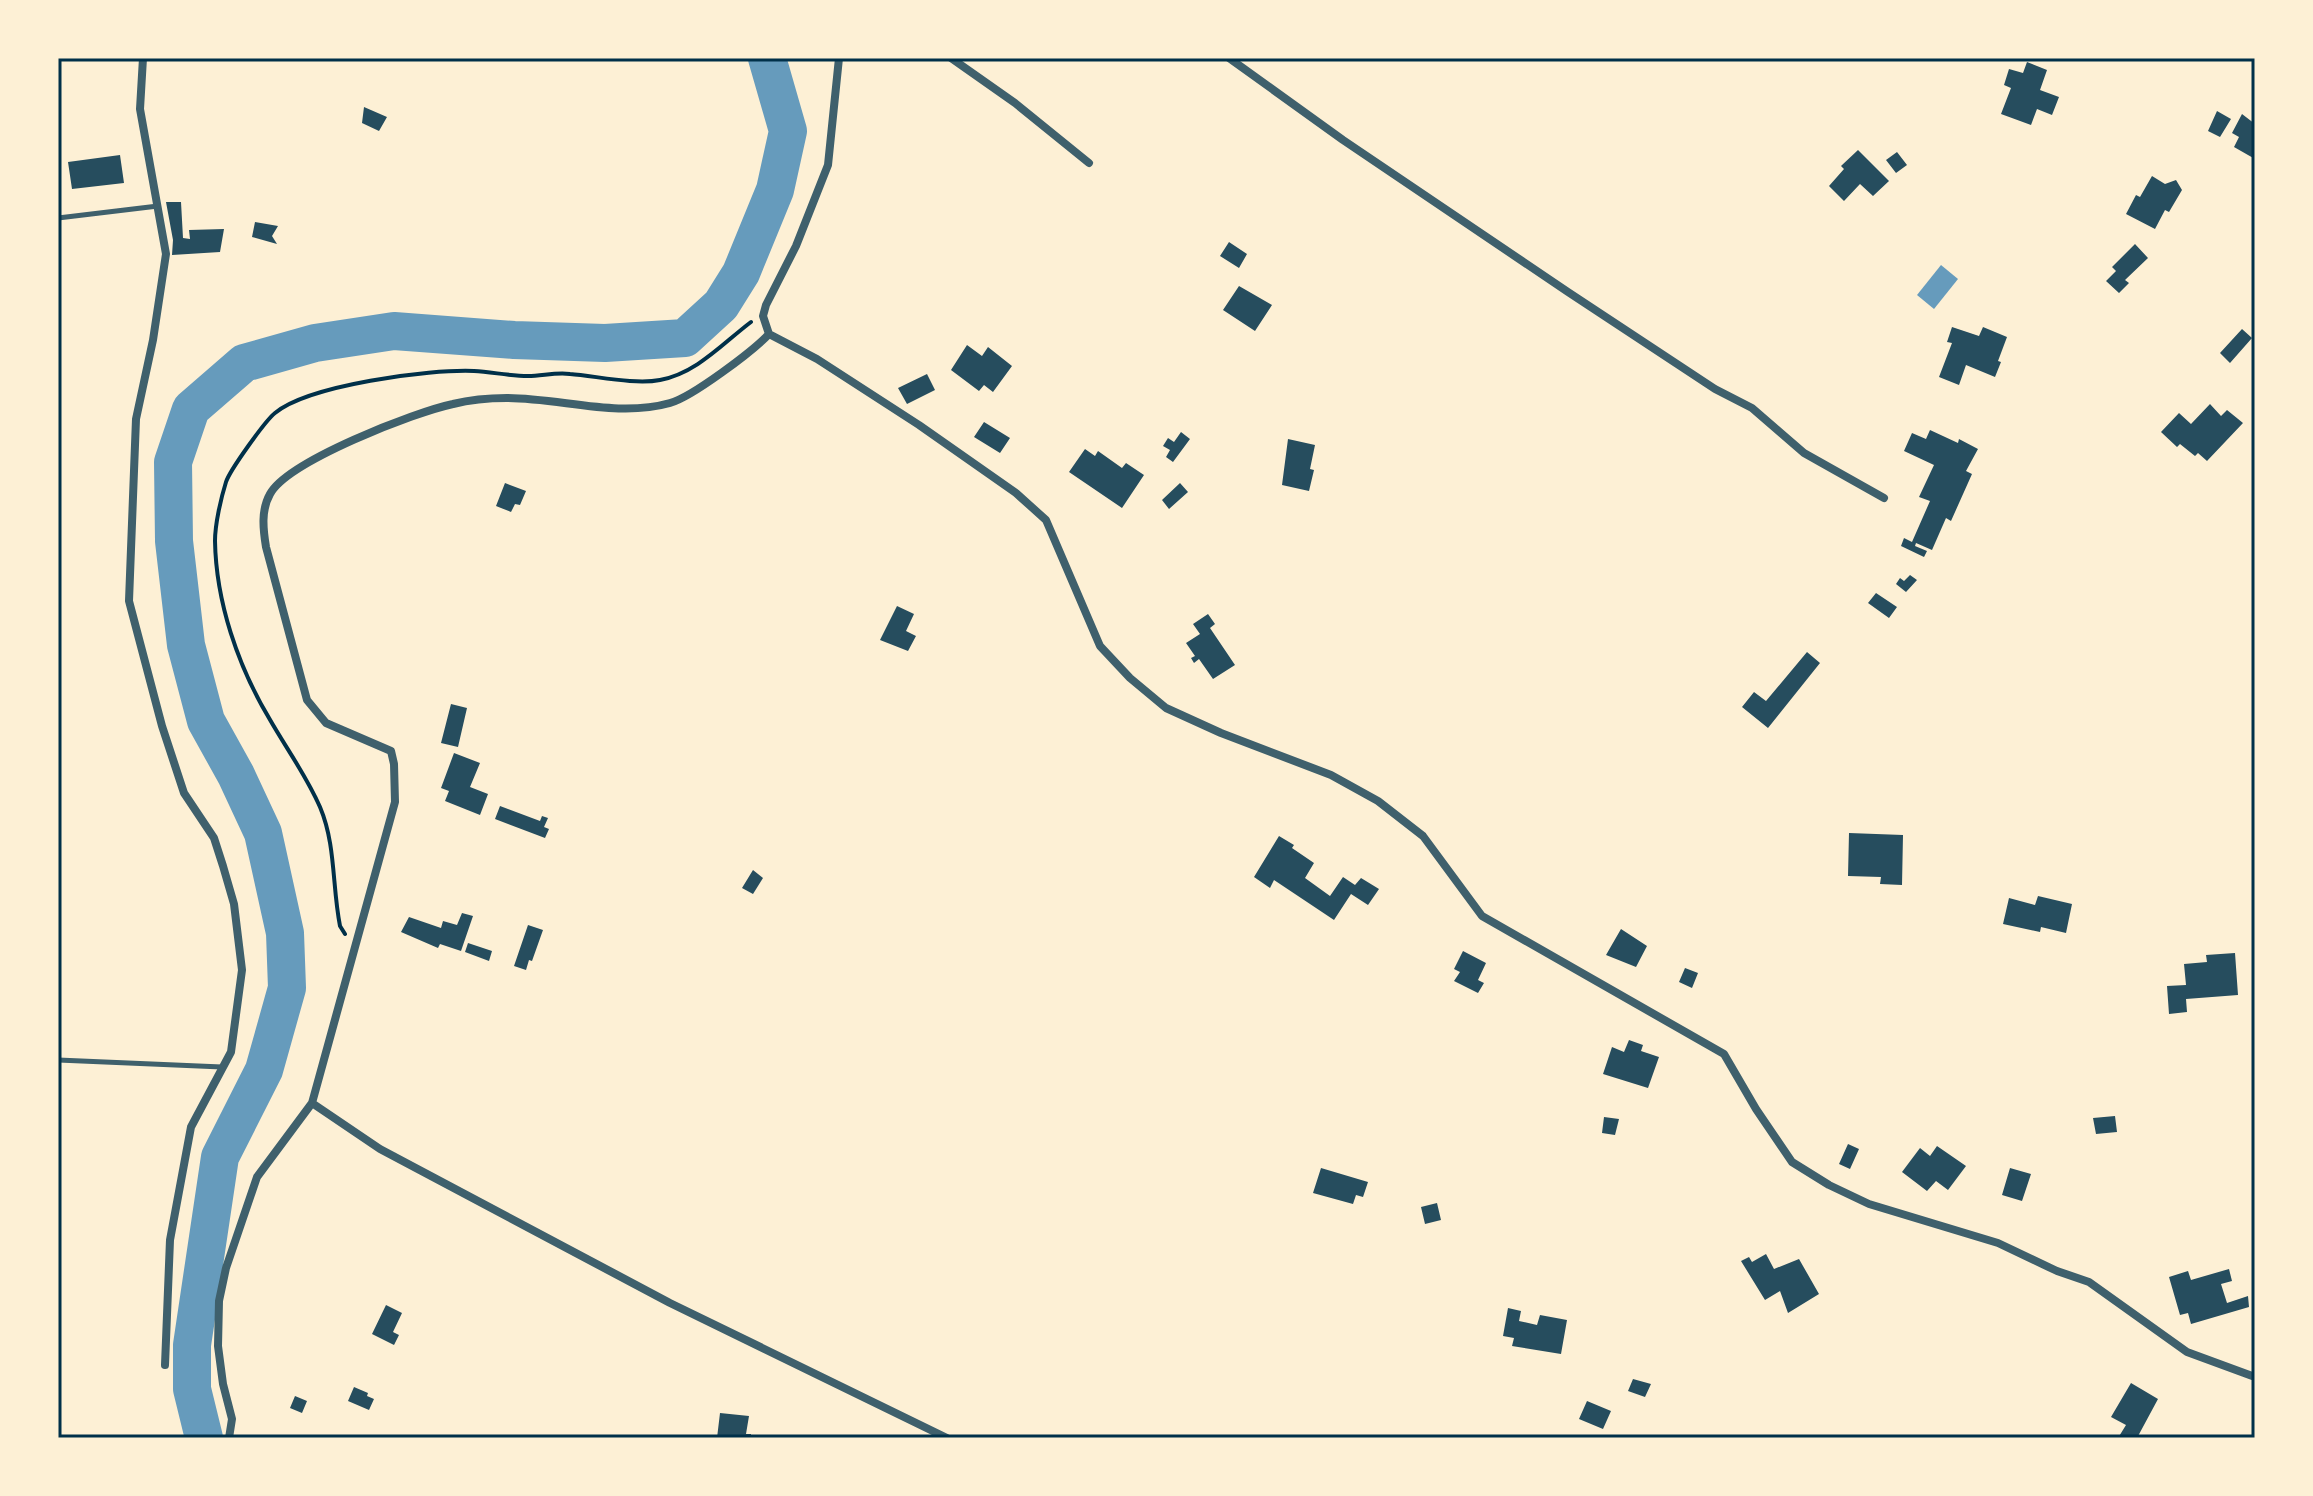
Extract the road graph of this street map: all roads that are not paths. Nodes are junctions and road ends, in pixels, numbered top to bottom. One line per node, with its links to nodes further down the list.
1 (143, 58): 6 (street)
2 (839, 58): 8 (street)
3 (951, 58): 5 (street)
4 (1229, 58): 9 (street)
5 (1089, 163)
6 (159, 206): 7 (lane); 11 (street)
7 (58, 218)
8 (769, 334): 12 (street); 14 (street)
9 (1884, 498)
10 (58, 1060): 11 (lane)
11 (223, 1067): 13 (street)
12 (312, 1103): 15 (street); 16 (street)
13 (165, 1365)
14 (2255, 1377)
15 (229, 1438)
16 (947, 1438)

